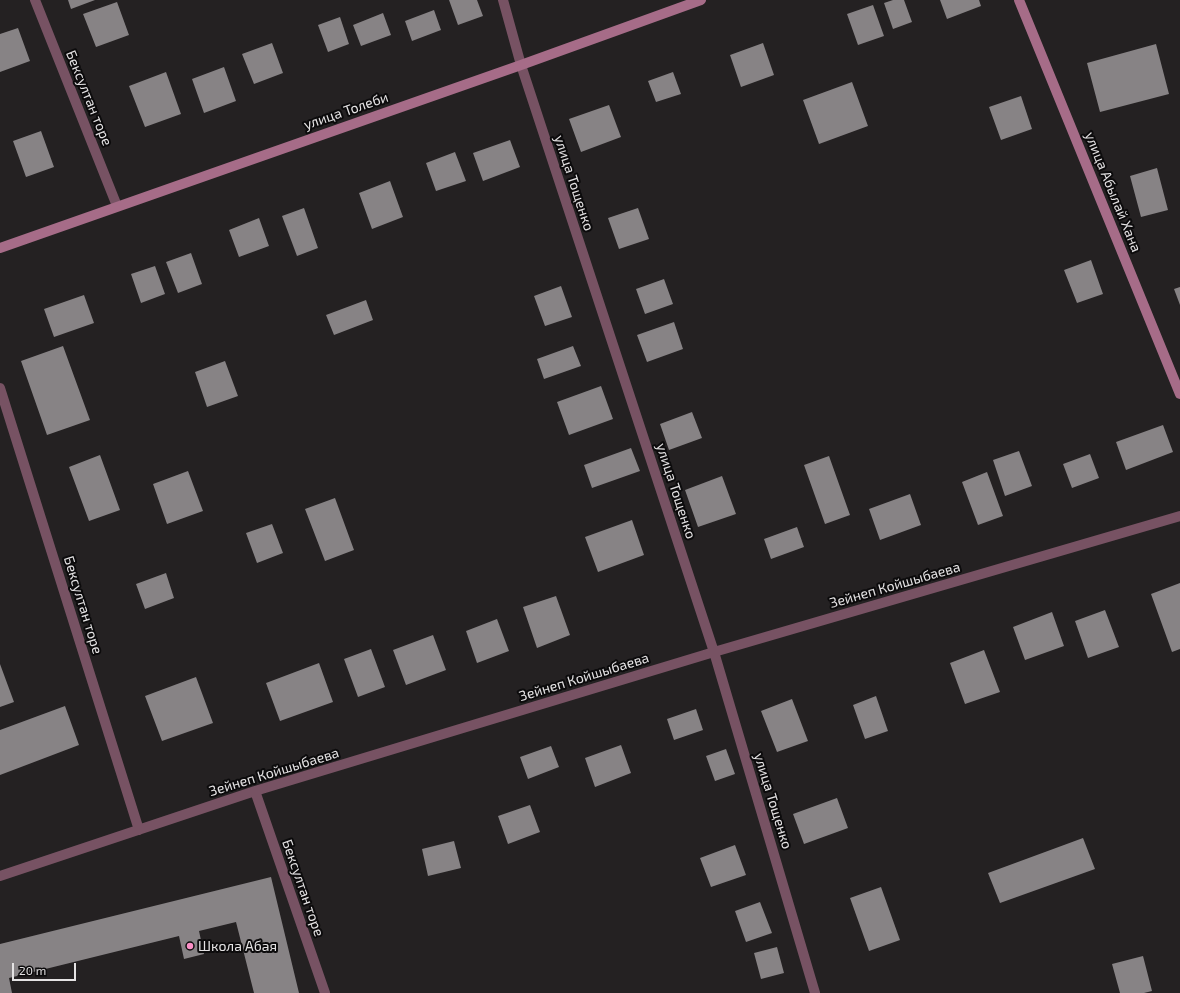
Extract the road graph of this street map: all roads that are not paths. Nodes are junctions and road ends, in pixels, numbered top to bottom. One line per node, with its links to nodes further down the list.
1 (35, 0): 6 (street, Бексултан торе)
2 (503, 0): 5 (street, улица Тощенко)
3 (701, 0): 5 (street, улица Толеби)
4 (1019, 0): 9 (street, улица Абылай Хана)
5 (521, 65): 6 (street, улица Толеби); 11 (street, улица Тощенко)
6 (117, 206): 7 (street, улица Толеби)
7 (0, 248)
8 (0, 388): 13 (street, Бексултан торе)
9 (1180, 394)
10 (1180, 516): 11 (street, Зейнеп Койшыбаева)
11 (714, 652): 12 (street, Зейнеп Койшыбаева); 16 (street, улица Тощенко)
12 (255, 791): 13 (street, Зейнеп Койшыбаева); 15 (street, Бексултан торе)
13 (139, 830): 14 (street, Зейнеп Койшыбаева)
14 (0, 876)
15 (325, 993)
16 (815, 993)

